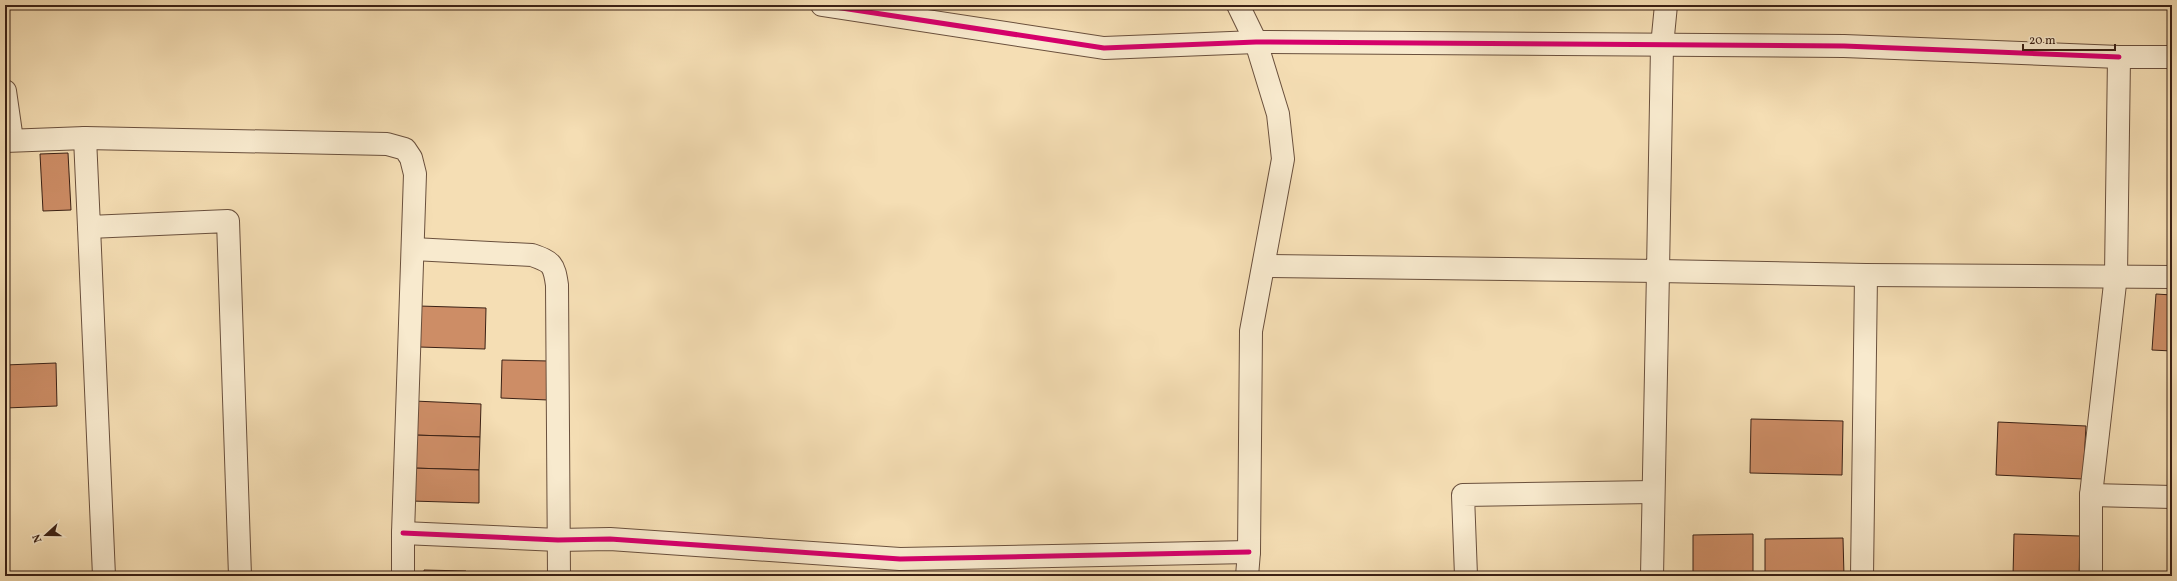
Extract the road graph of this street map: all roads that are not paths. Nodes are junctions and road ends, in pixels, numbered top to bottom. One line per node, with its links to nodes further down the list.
1 (822, 5): 4 (street)
2 (1238, 5): 4 (street)
3 (1666, 5): 5 (street)
4 (1256, 42): 5 (street); 13 (street)
5 (1662, 46): 6 (street); 14 (street)
6 (2119, 57): 7 (street); 16 (street)
7 (2172, 58)
8 (5, 91): 10 (street)
9 (85, 138): 10 (street); 11 (street); 12 (street)
10 (8, 140)
11 (89, 227): 25 (street); 26 (street)
12 (413, 249): 21 (street); 22 (street)
13 (1264, 266): 14 (street); 23 (street)
14 (1658, 271): 15 (street); 18 (street)
15 (1866, 275): 16 (street); 32 (street)
16 (2116, 275): 17 (street); 19 (street)
17 (2172, 276)
18 (1653, 492): 30 (street); 31 (street)
19 (2092, 495): 20 (street); 33 (street)
20 (2172, 497)
21 (402, 533): 22 (street); 27 (street)
22 (558, 540): 24 (street); 28 (street)
23 (1249, 552): 24 (street); 29 (street)
24 (900, 568)
25 (104, 576)
26 (240, 576)
27 (404, 576)
28 (558, 576)
29 (1247, 576)
30 (1466, 576)
31 (1652, 576)
32 (1862, 576)
33 (2091, 576)

